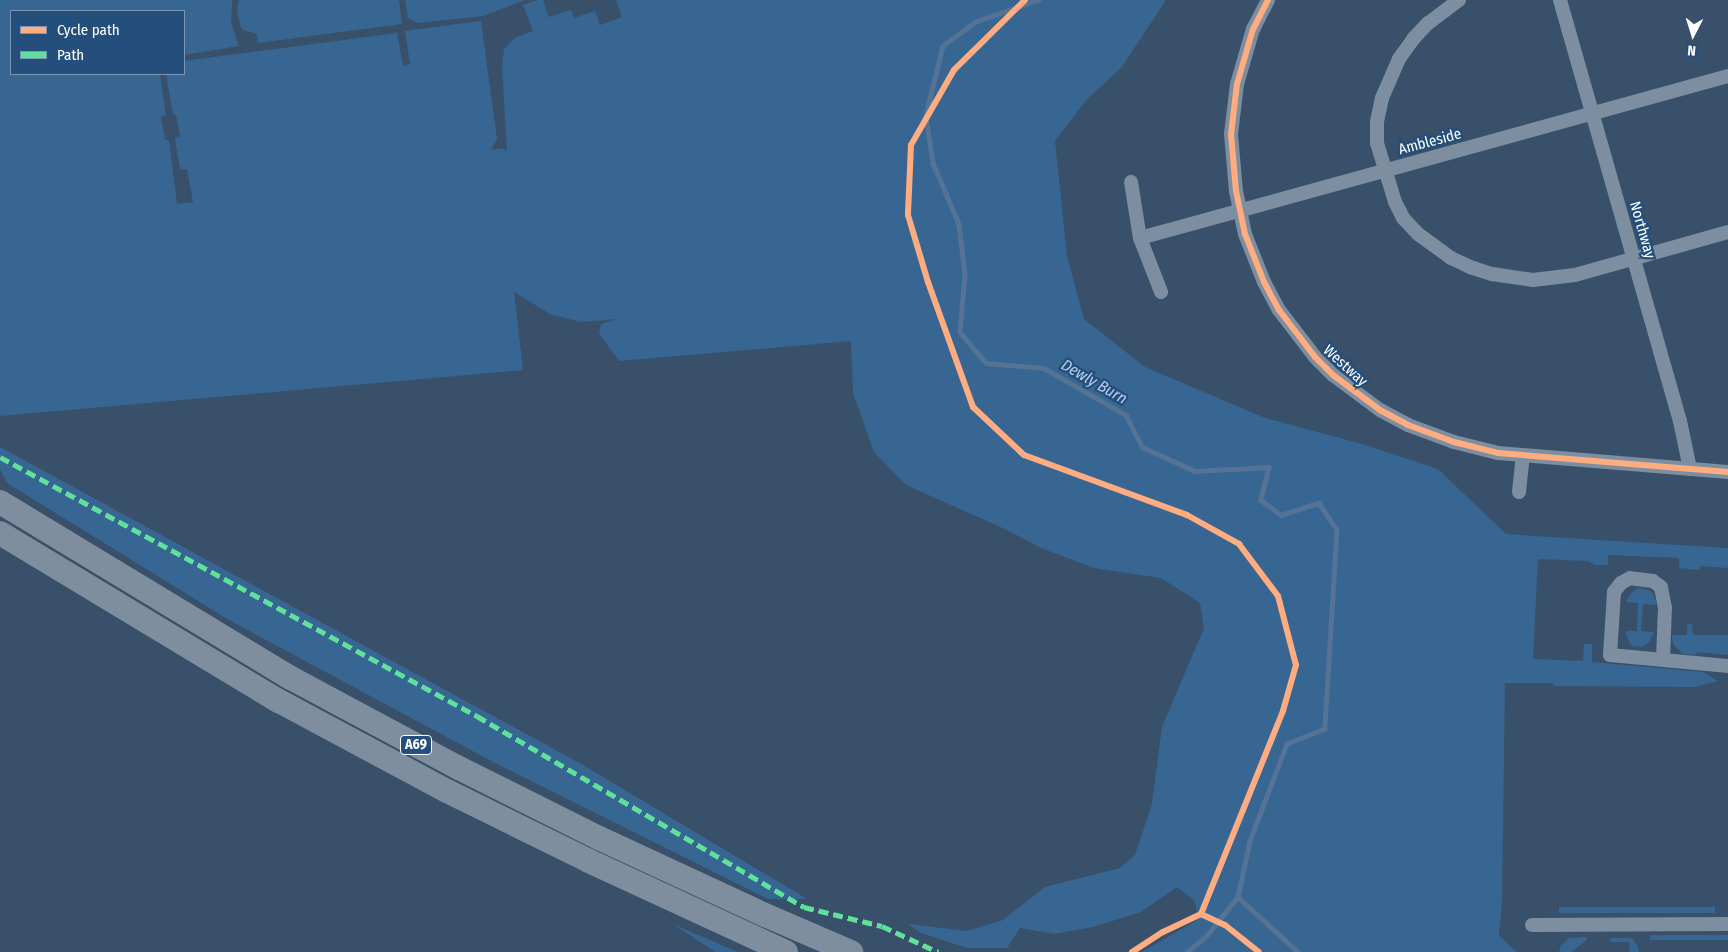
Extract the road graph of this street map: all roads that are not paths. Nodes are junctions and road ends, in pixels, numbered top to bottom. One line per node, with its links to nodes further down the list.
1 (1268, 0): 8 (street, Westway)
2 (1459, 0): 6 (street)
3 (1560, 0): 5 (street, Northway)
4 (1728, 76): 5 (street, Ambleside)
5 (1593, 114): 6 (street, Ambleside); 11 (street, Northway)
6 (1384, 171): 8 (street, Ambleside); 11 (street)
7 (1131, 182): 10 (street)
8 (1240, 211): 10 (street, Ambleside); 13 (street, Westway)
9 (1728, 232): 11 (street)
10 (1140, 238): 12 (street)
11 (1634, 259): 14 (street, Northway)
12 (1161, 292)
13 (1523, 455): 14 (street, Westway); 16 (street)
14 (1690, 469): 15 (street, Westway)
15 (1728, 472)
16 (1519, 492)
17 (0, 502): 24 (highway, A69)
18 (0, 533): 23 (highway, A69)
19 (1663, 659): 19 (street); 20 (street)
20 (1728, 666)
21 (1728, 924): 22 (street)
22 (1532, 926)
23 (786, 952)
24 (851, 952)

